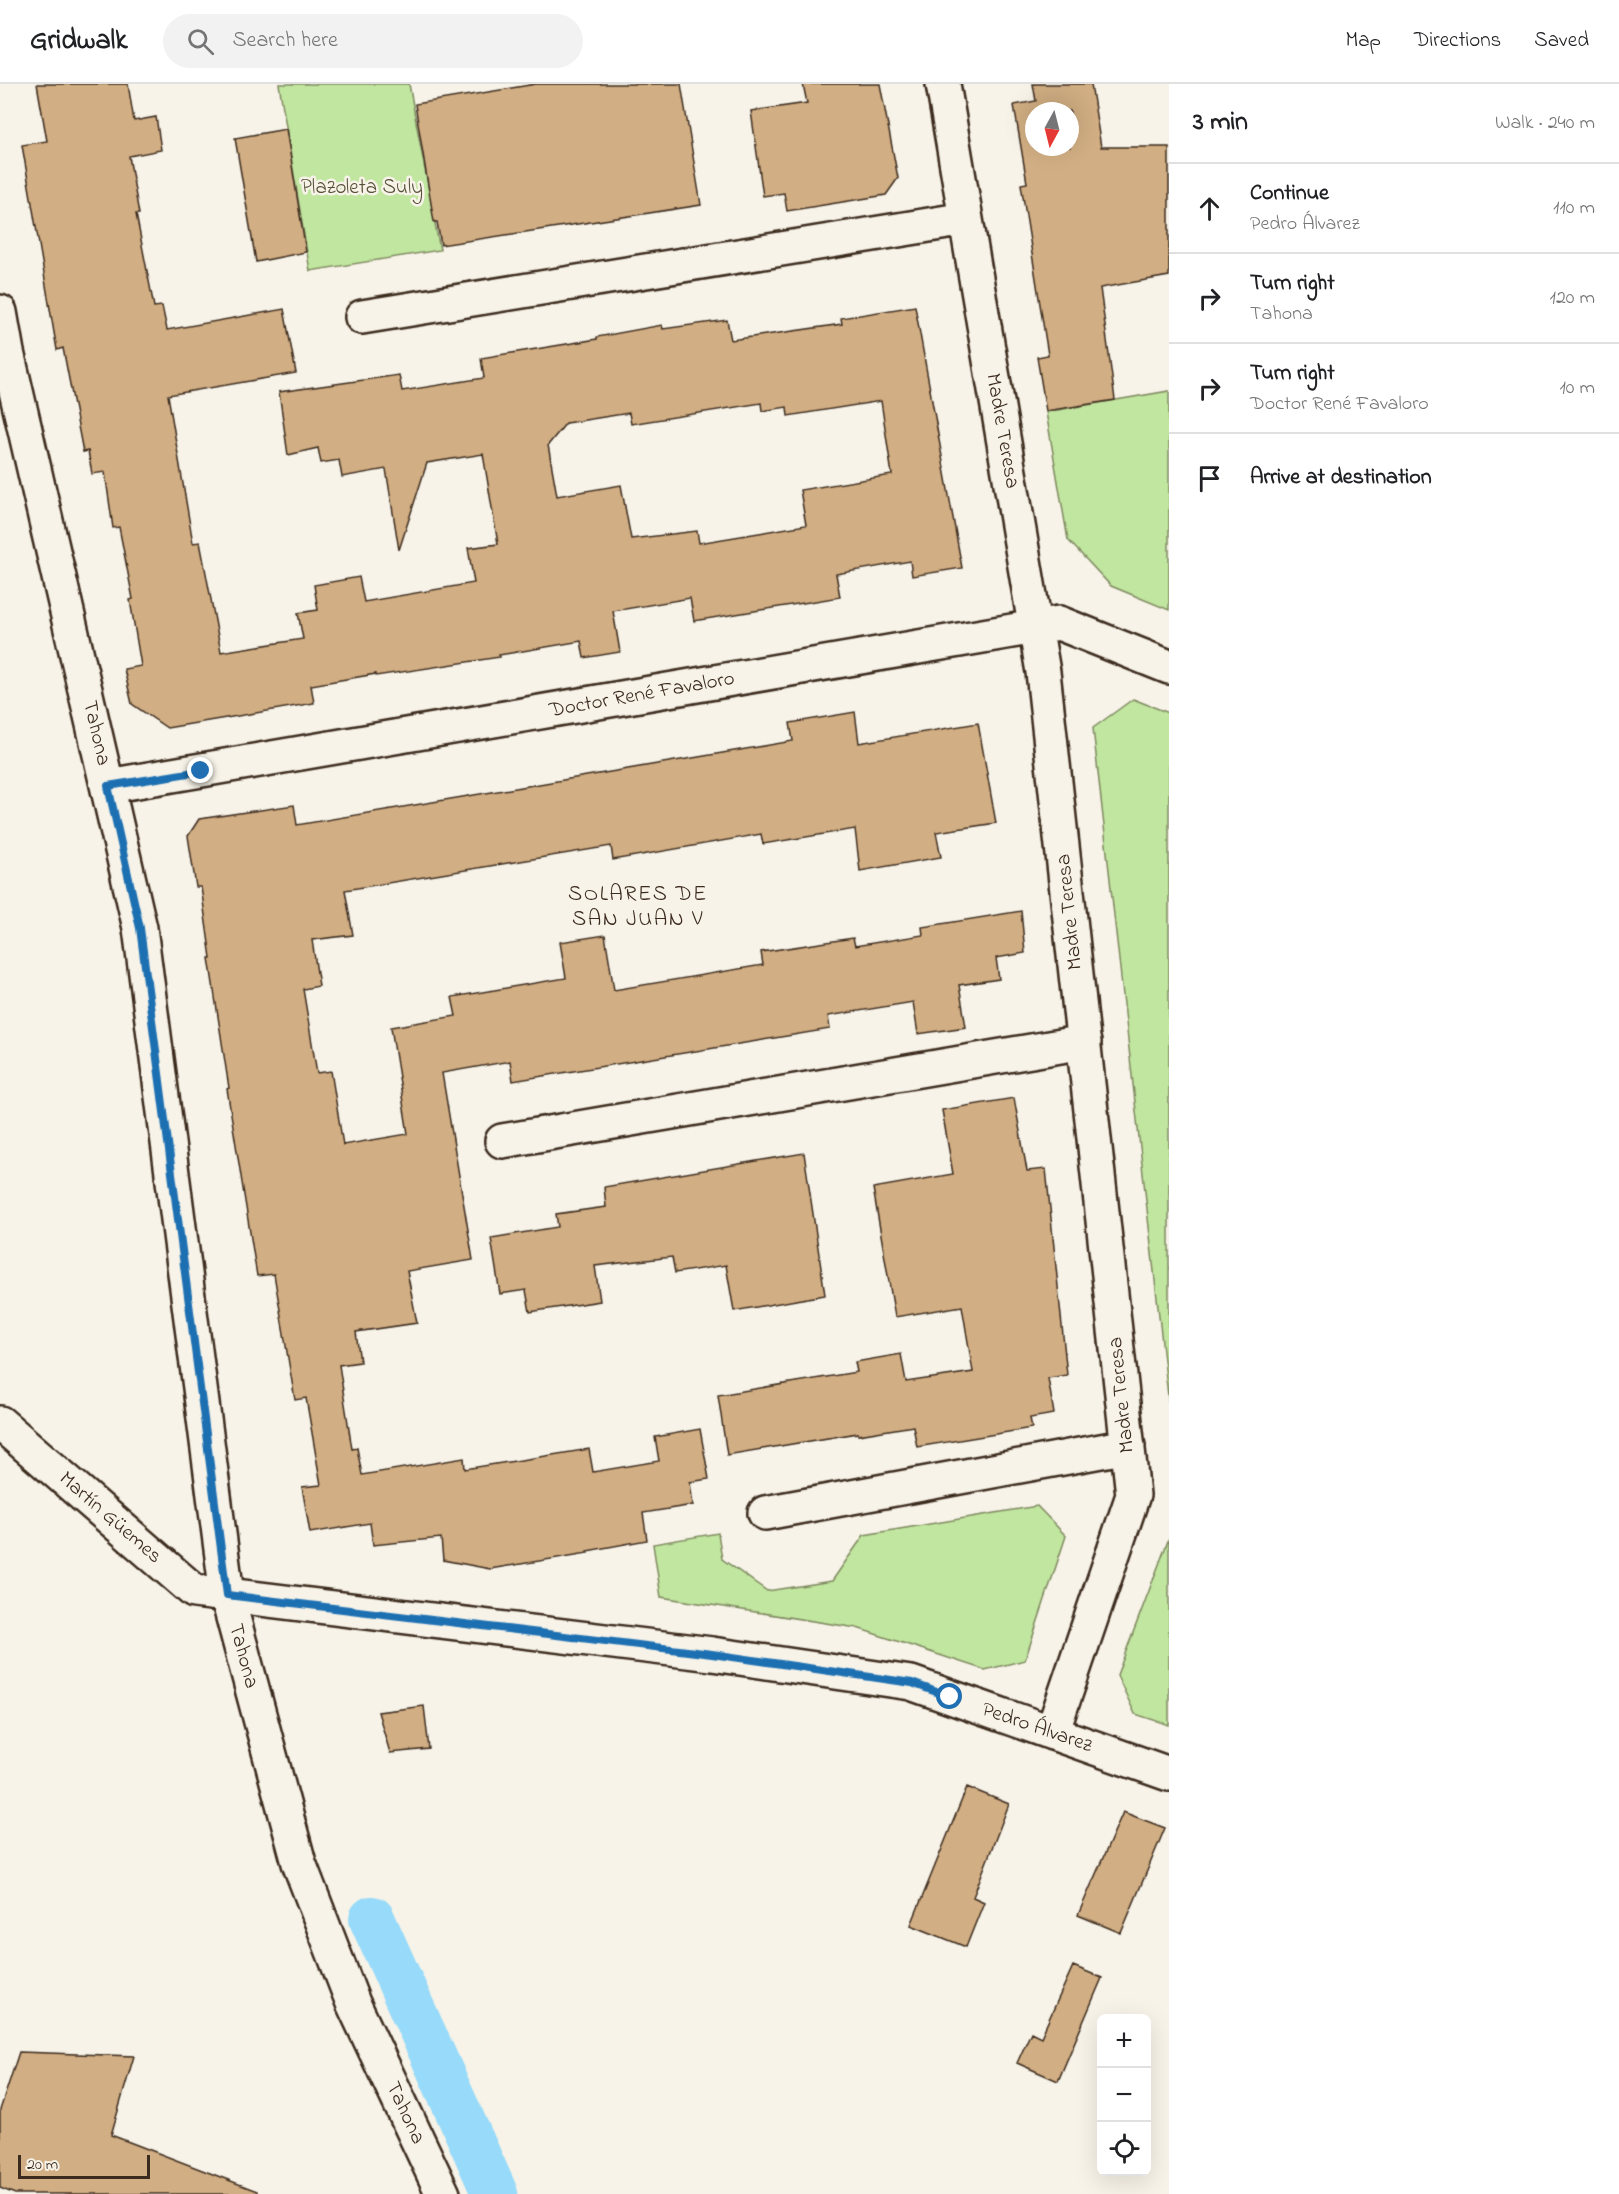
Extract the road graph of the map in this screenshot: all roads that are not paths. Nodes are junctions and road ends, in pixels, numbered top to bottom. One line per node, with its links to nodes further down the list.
1 (943, 84): 2 (street, Madre Teresa)
2 (966, 219): 4 (street); 5 (street, Madre Teresa)
3 (0, 312): 7 (street, Tahona)
4 (362, 317)
5 (1036, 627): 6 (street, Doctor René Favaloro); 7 (street, Doctor René Favaloro); 8 (street, Madre Teresa)
6 (1169, 667)
7 (108, 786): 13 (street, Tahona)
8 (1084, 1042): 9 (street); 11 (street, Madre Teresa)
9 (502, 1141)
10 (0, 1423): 13 (street, Martín Güemes)
11 (1128, 1446): 12 (street); 14 (street, Madre Teresa)
12 (765, 1513)
13 (227, 1595): 14 (street, Pedro Álvarez); 16 (street, Tahona)
14 (1052, 1733): 15 (street, Pedro Álvarez)
15 (1169, 1774)
16 (443, 2194)

